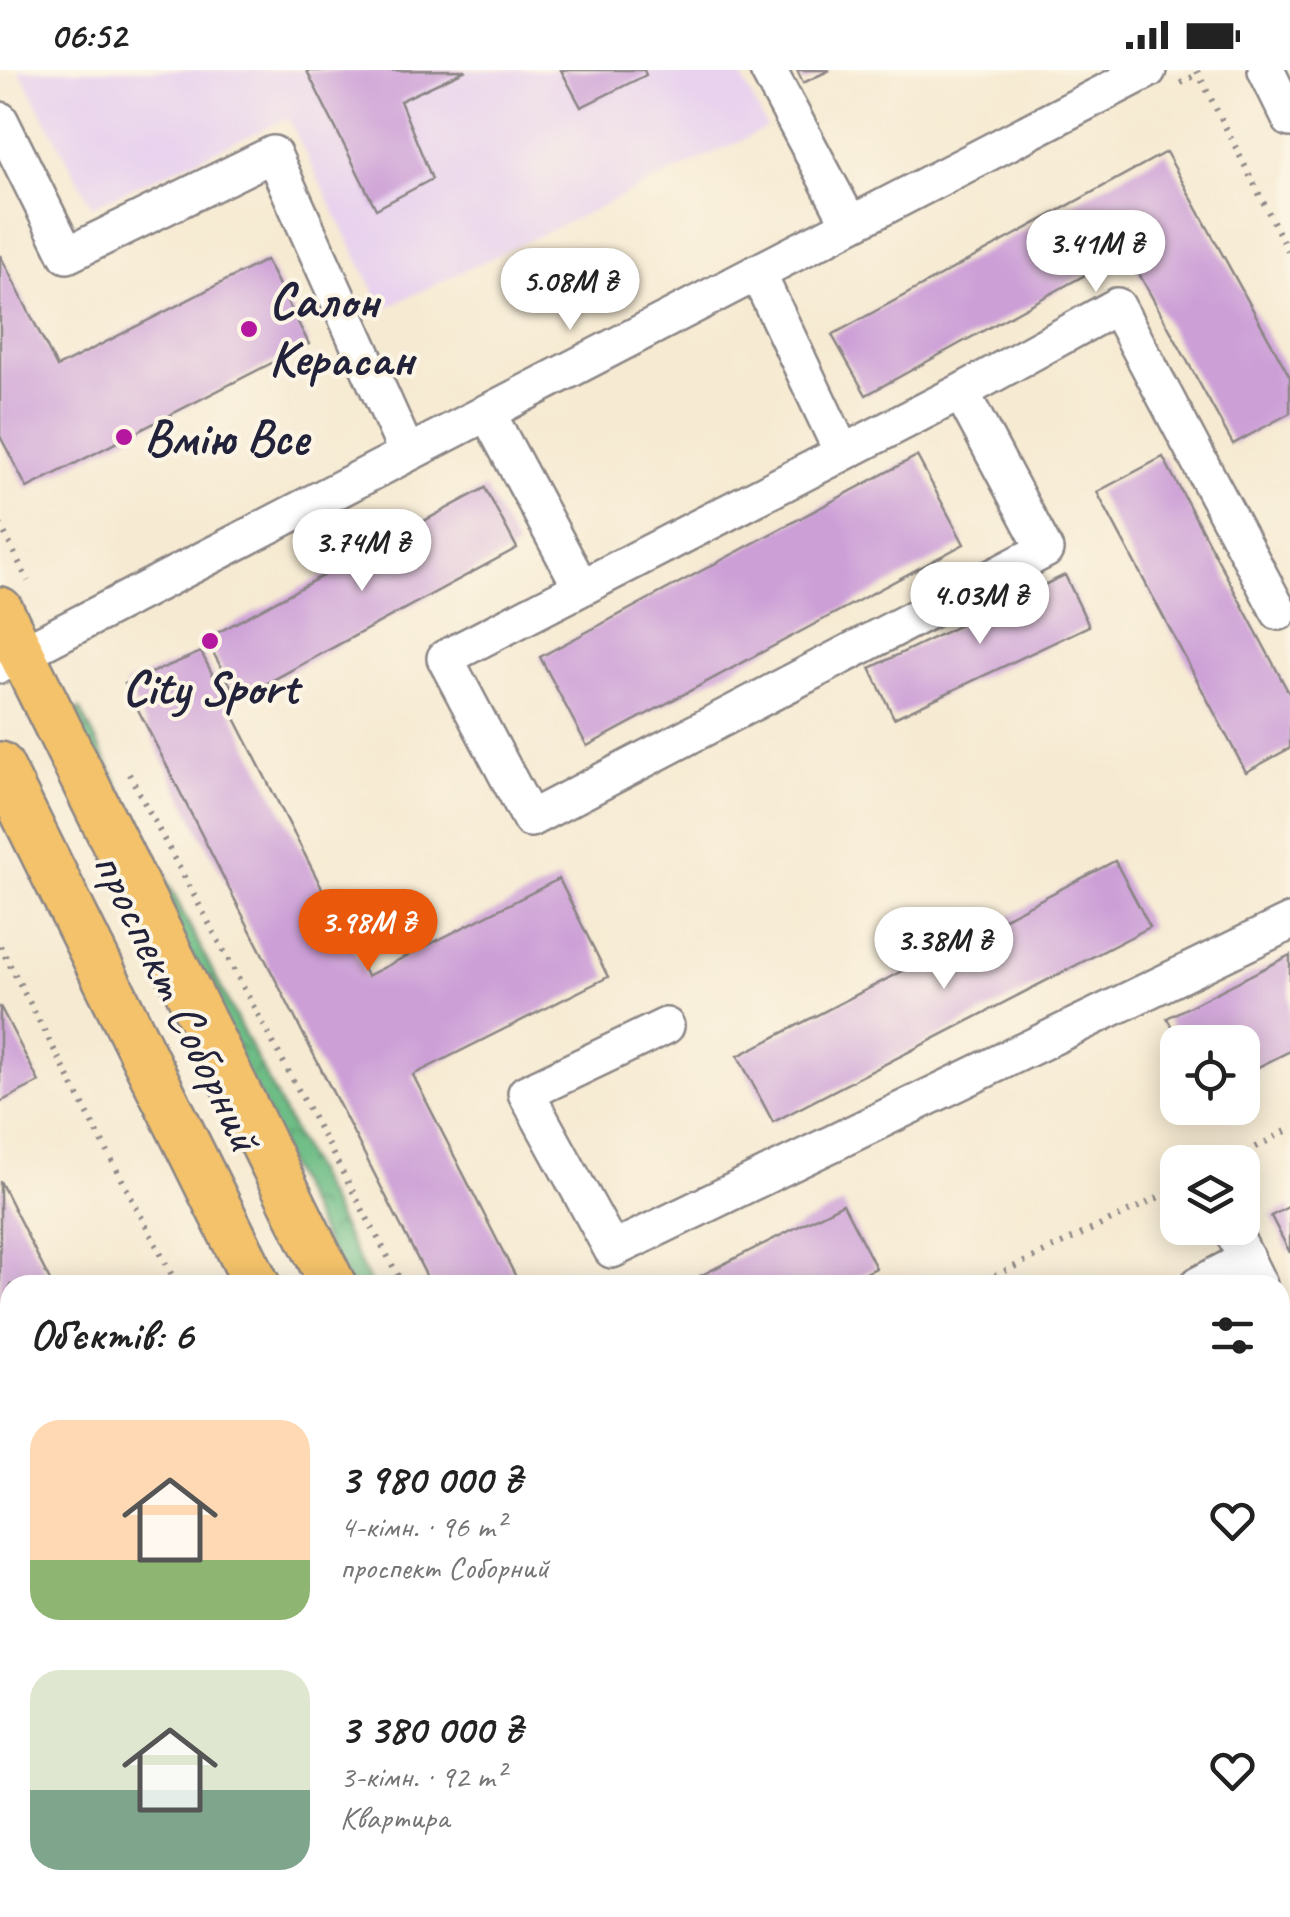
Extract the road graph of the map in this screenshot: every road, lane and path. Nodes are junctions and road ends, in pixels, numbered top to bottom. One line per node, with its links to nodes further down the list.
1 (768, 70): 7 (street)
2 (1148, 70): 7 (street)
3 (1196, 70): 8 (path)
4 (1271, 72): 5 (street)
5 (1290, 118)
6 (0, 120): 13 (street)
7 (850, 224): 9 (street)
8 (1290, 255)
9 (756, 272): 11 (street); 12 (street)
10 (962, 392): 12 (street); 15 (street); 17 (street)
11 (486, 412): 13 (street); 15 (street)
12 (841, 450): 15 (street)
13 (407, 454): 18 (street)
14 (0, 524): 18 (path)
15 (581, 587)
16 (0, 610): 18 (main road, проспект Соборний)
17 (1286, 617)
18 (26, 652): 31 (main road, проспект Соборний)
19 (120, 758): 32 (path)
20 (0, 765): 30 (main road, проспект Соборний)
21 (1290, 922): 23 (street)
22 (0, 946): 29 (path)
23 (666, 1026)
24 (1290, 1130): 25 (path)
25 (1260, 1145)
26 (1160, 1197): 33 (path)
27 (1240, 1245): 28 (street)
28 (1253, 1272)
29 (172, 1275)
30 (251, 1275)
31 (327, 1275)
32 (397, 1275)
33 (997, 1275)

